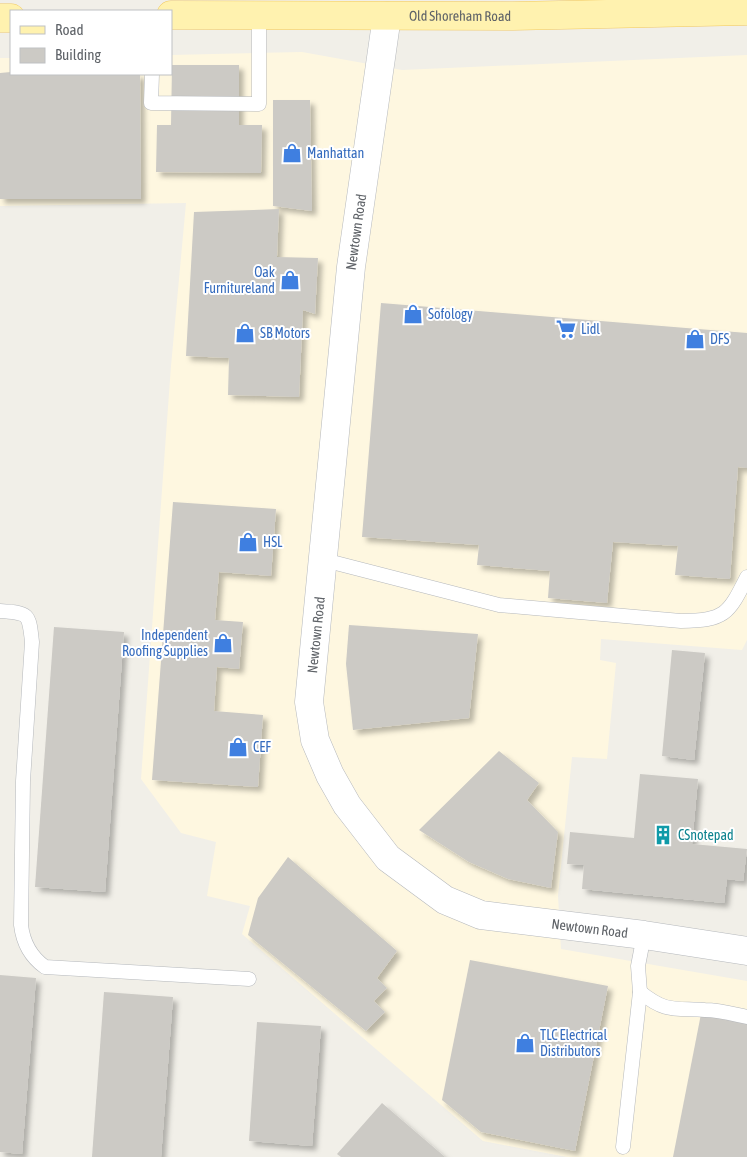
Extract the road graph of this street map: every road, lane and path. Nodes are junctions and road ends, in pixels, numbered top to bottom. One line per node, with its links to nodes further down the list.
1 (515, 8): 2 (main road, Old Shoreham Road); 5 (main road, Old Shoreham Road)
2 (747, 11)
3 (259, 14): 4 (main road, Old Shoreham Road); 5 (main road, Old Shoreham Road); 6 (lane)
4 (172, 15)
5 (387, 16): 7 (street, Newtown Road)
6 (152, 75)
7 (324, 560): 8 (lane); 10 (street, Newtown Road)
8 (747, 577)
9 (0, 611): 12 (lane)
10 (644, 935): 11 (street, Newtown Road); 13 (lane)
11 (747, 950)
12 (249, 979)
13 (640, 992): 14 (lane); 15 (lane)
14 (747, 1017)
15 (623, 1147)

